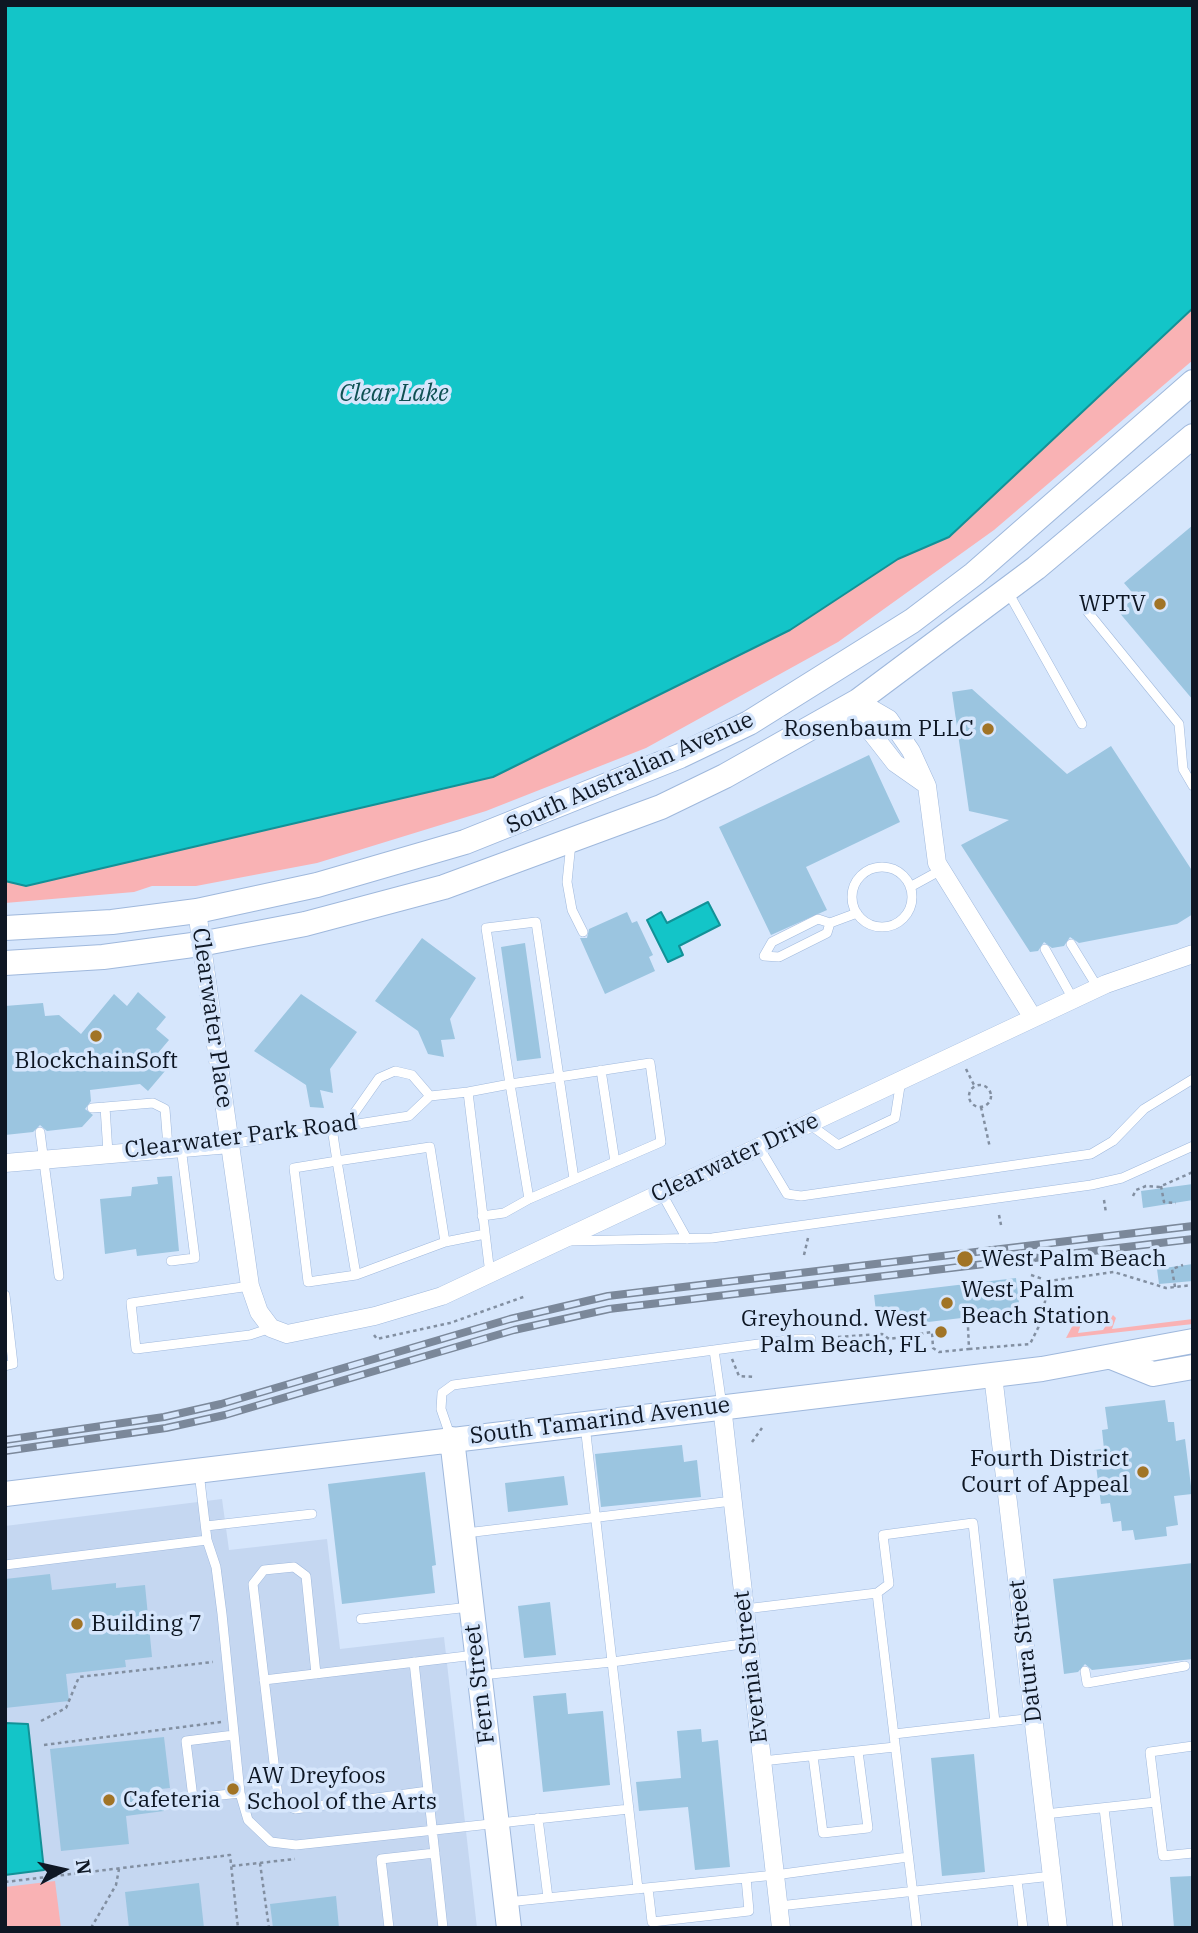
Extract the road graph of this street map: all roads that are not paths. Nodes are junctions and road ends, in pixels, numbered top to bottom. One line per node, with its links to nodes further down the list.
1 (1193, 382): 5 (main road, South Australian Avenue)
2 (1193, 436): 3 (main road, South Australian Avenue)
3 (1007, 590): 6 (main road, South Australian Avenue); 7 (lane)
4 (1087, 611): 8 (lane)
5 (841, 666): 6 (main road); 12 (main road, South Australian Avenue)
6 (858, 701): 9 (main road, South Australian Avenue); 10 (street)
7 (1082, 723)
8 (1193, 786)
9 (571, 842): 16 (lane); 18 (main road, South Australian Avenue)
10 (941, 870): 11 (lane); 26 (street)
11 (910, 887): 13 (lane); 13 (lane)
12 (197, 911): 15 (main road, South Australian Avenue); 18 (street, Clearwater Place)
13 (857, 913): 14 (lane)
14 (830, 923): 17 (lane); 20 (lane)
15 (5, 928)
16 (583, 932)
17 (791, 932): 20 (lane); 20 (lane)
18 (200, 944): 23 (main road, South Australian Avenue); 40 (street, Clearwater Place)
19 (1071, 944): 24 (lane)
20 (799, 947)
21 (1045, 949): 25 (lane)
22 (1193, 954): 24 (street, Clearwater Drive)
23 (5, 963)
24 (1098, 988): 25 (street, Clearwater Drive)
25 (1073, 999): 26 (street, Clearwater Drive)
26 (1033, 1018): 30 (street, Clearwater Drive)
27 (601, 1070): 28 (lane); 47 (lane); 47 (lane)
28 (559, 1077): 31 (lane); 31 (lane); 49 (lane)
29 (1193, 1079): 43 (lane)
30 (901, 1080): 36 (street, Clearwater Drive); 36 (lane)
31 (510, 1084): 32 (lane); 51 (lane)
32 (468, 1092): 33 (lane); 52 (lane)
33 (430, 1096): 37 (lane, Clearwater Park Road); 37 (lane)
34 (105, 1107): 35 (lane); 41 (lane); 44 (lane)
35 (92, 1108)
36 (809, 1124): 43 (street, Clearwater Drive)
37 (346, 1125): 38 (lane, Clearwater Park Road)
38 (332, 1128): 40 (lane, Clearwater Park Road); 46 (lane)
39 (40, 1132): 45 (lane)
40 (230, 1144): 41 (street, Clearwater Park Road); 61 (street, Clearwater Place)
41 (174, 1146): 44 (street, Clearwater Park Road); 57 (lane)
42 (1193, 1146): 54 (lane)
43 (759, 1147): 50 (street, Clearwater Drive)
44 (108, 1153): 45 (street, Clearwater Park Road)
45 (44, 1159): 48 (street, Clearwater Park Road); 60 (lane)
46 (337, 1161): 56 (lane); 59 (lane); 59 (lane)
47 (615, 1162): 49 (lane)
48 (5, 1163)
49 (575, 1179): 51 (lane)
50 (661, 1192): 54 (lane); 55 (street, Clearwater Drive)
51 (529, 1199): 52 (lane)
52 (482, 1216): 53 (lane)
53 (485, 1234): 56 (lane); 58 (lane)
54 (687, 1239): 55 (lane)
55 (564, 1241): 58 (street, Clearwater Drive)
56 (445, 1242): 59 (lane)
57 (171, 1261)
58 (490, 1274): 63 (street, Clearwater Drive)
59 (356, 1275)
60 (59, 1276)
61 (250, 1286): 63 (street, Clearwater Place); 63 (lane)
62 (5, 1295): 68 (lane)
63 (271, 1328)
64 (811, 1339): 66 (lane)
65 (1193, 1342): 67 (main road, South Tamarind Avenue)
66 (714, 1350): 71 (lane); 73 (lane)
67 (1111, 1357): 69 (main road); 70 (main road, South Tamarind Avenue)
68 (5, 1366)
69 (1193, 1367)
70 (993, 1375): 71 (main road, South Tamarind Avenue); 95 (street, Datura Street)
71 (722, 1406): 72 (main road, South Tamarind Avenue); 76 (street, Evernia Street)
72 (584, 1423): 73 (main road, South Tamarind Avenue); 78 (lane)
73 (452, 1439): 74 (main road, South Tamarind Avenue); 80 (main road, Fern Street)
74 (199, 1470): 75 (main road, South Tamarind Avenue); 79 (lane)
75 (5, 1494)
76 (732, 1501): 78 (lane); 85 (street, Evernia Street)
77 (313, 1514): 79 (lane)
78 (597, 1517): 80 (lane); 89 (lane)
79 (206, 1526): 81 (lane)
80 (463, 1533): 84 (main road, Fern Street)
81 (207, 1540): 82 (lane); 98 (lane)
82 (5, 1565)
83 (877, 1593): 85 (lane); 96 (lane); 97 (lane)
84 (472, 1607): 86 (lane); 90 (main road, Fern Street)
85 (745, 1609): 87 (street, Evernia Street)
86 (361, 1619)
87 (749, 1643): 89 (lane); 103 (street, Evernia Street)
88 (414, 1662): 90 (lane); 93 (lane); 104 (lane)
89 (612, 1662): 90 (lane); 108 (lane)
90 (478, 1665): 111 (main road, Fern Street)
91 (1185, 1666): 92 (lane)
92 (1085, 1671)
93 (316, 1674): 94 (lane); 94 (lane)
94 (264, 1680): 104 (lane)
95 (1034, 1718): 96 (lane); 109 (street, Datura Street)
96 (995, 1722): 97 (lane)
97 (894, 1734): 100 (lane)
98 (234, 1735): 105 (lane); 105 (lane)
99 (1193, 1746): 106 (lane)
100 (895, 1747): 101 (lane); 115 (lane)
101 (858, 1751): 102 (lane); 102 (lane)
102 (813, 1756): 103 (lane)
103 (762, 1761): 116 (street, Evernia Street)
104 (428, 1791): 112 (lane)
105 (240, 1793): 112 (lane)
106 (1156, 1802): 107 (lane); 114 (lane)
107 (1104, 1808): 109 (lane); 133 (lane)
108 (629, 1809): 110 (lane); 121 (lane)
109 (1045, 1814): 117 (street, Datura Street)
110 (538, 1818): 111 (lane); 123 (lane)
111 (497, 1823): 112 (lane); 124 (main road, Fern Street)
112 (432, 1830): 113 (lane)
113 (435, 1853): 126 (lane); 127 (lane)
114 (1193, 1853)
115 (908, 1857): 116 (lane); 122 (lane)
116 (775, 1875): 118 (lane); 125 (street, Evernia Street)
117 (1052, 1876): 119 (lane); 132 (street, Datura Street)
118 (746, 1878): 120 (lane); 120 (lane)
119 (1017, 1880): 122 (lane); 131 (lane)
120 (648, 1888): 121 (lane)
121 (638, 1889): 123 (lane)
122 (912, 1891): 125 (lane); 130 (lane)
123 (548, 1898): 124 (lane)
124 (506, 1902): 128 (main road, Fern Street)
125 (779, 1906): 129 (street, Evernia Street)
126 (389, 1928)
127 (443, 1928)
128 (509, 1928)
129 (781, 1928)
130 (917, 1928)
131 (1023, 1928)
132 (1058, 1928)
133 (1118, 1928)

